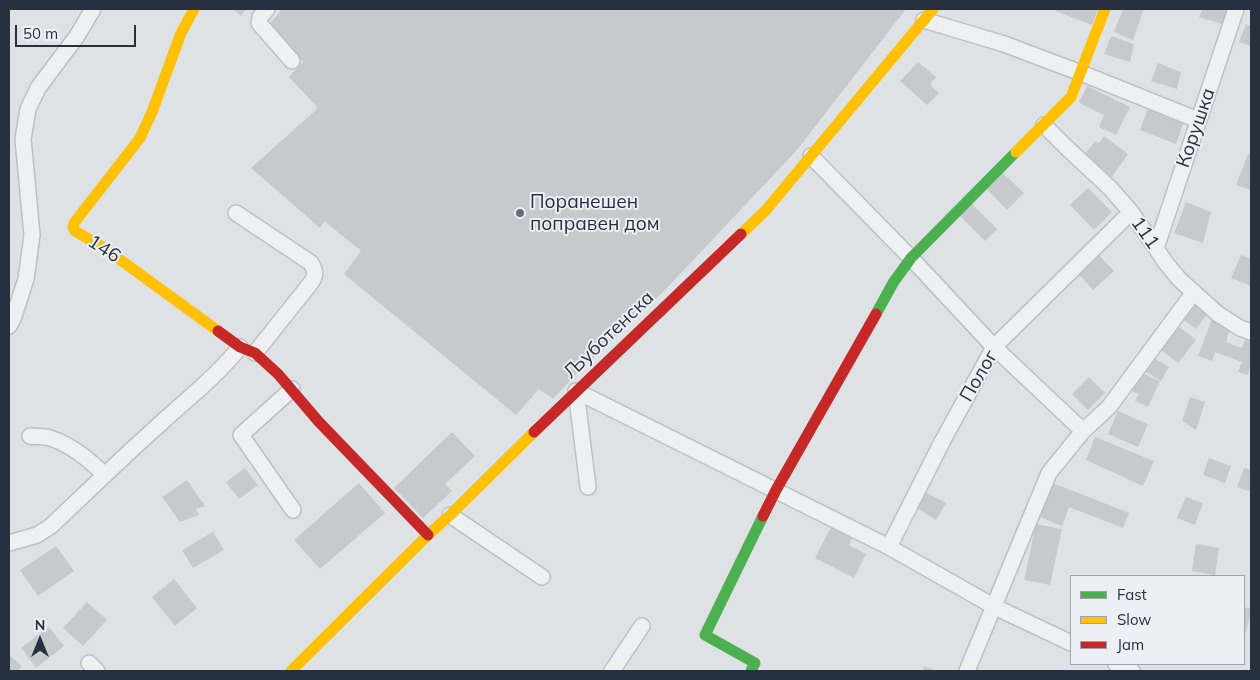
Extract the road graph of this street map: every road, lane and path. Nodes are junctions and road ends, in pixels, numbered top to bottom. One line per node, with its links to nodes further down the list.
1 (93, 9): 17 (street)
2 (194, 9): 19 (street, 146)
3 (267, 9): 7 (street)
4 (1105, 9): 8 (street)
5 (1236, 9): 9 (street, Корушка)
6 (929, 14): 8 (street); 11 (street, Љуботенска)
7 (292, 61)
8 (1081, 73): 9 (street); 10 (street)
9 (1198, 120): 14 (street, Корушка)
10 (1044, 125): 12 (street, 111); 15 (street)
11 (811, 156): 15 (street); 23 (street, Љуботенска)
12 (1131, 212): 14 (street, 111); 20 (street, Полог)
13 (236, 213): 21 (street)
14 (1156, 248): 16 (street, 111)
15 (911, 258): 20 (street); 28 (street)
16 (1194, 292): 18 (street, 111); 24 (street)
17 (9, 326)
18 (1251, 332)
19 (240, 347): 21 (street, 146); 26 (street)
20 (994, 347): 24 (street); 33 (street, Полог)
21 (255, 353): 22 (street, 146)
22 (292, 390): 29 (street); 31 (street, 146)
23 (576, 391): 27 (street); 28 (street); 30 (street, Љуботенска)
24 (1083, 431): 35 (street)
25 (30, 436): 26 (street)
26 (105, 475): 32 (street)
27 (588, 487)
28 (776, 490): 33 (street); 41 (street)
29 (293, 510)
30 (450, 515): 31 (street, Љуботенска); 34 (street)
31 (428, 535): 39 (street, Љуботенска)
32 (9, 543)
33 (889, 547): 35 (street)
34 (542, 577)
35 (994, 607): 37 (street); 42 (street)
36 (642, 626): 40 (street)
37 (1070, 643)
38 (1118, 665): 43 (street)
39 (292, 671)
40 (612, 671)
41 (752, 671)
42 (967, 671)
43 (1132, 671)

